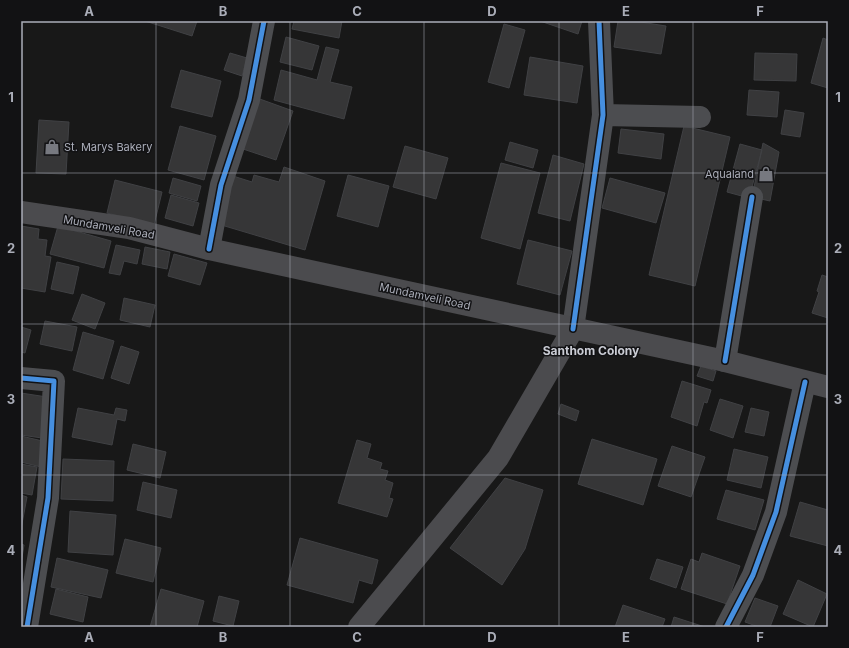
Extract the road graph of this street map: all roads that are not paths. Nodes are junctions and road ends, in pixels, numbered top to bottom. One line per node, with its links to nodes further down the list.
1 (264, 21): 7 (street)
2 (599, 21): 3 (street)
3 (603, 115): 4 (street); 8 (street)
4 (700, 117)
5 (752, 197): 9 (street)
6 (21, 212): 7 (main road, Mundamveli Road)
7 (209, 249): 8 (main road, Mundamveli Road)
8 (572, 329): 9 (main road, Mundamveli Road); 14 (main road)
9 (725, 361): 11 (main road, Mundamveli Road)
10 (21, 378): 13 (street)
11 (805, 382): 12 (main road, Mundamveli Road); 15 (street)
12 (828, 387)
13 (27, 627)
14 (359, 627)
15 (726, 627)

